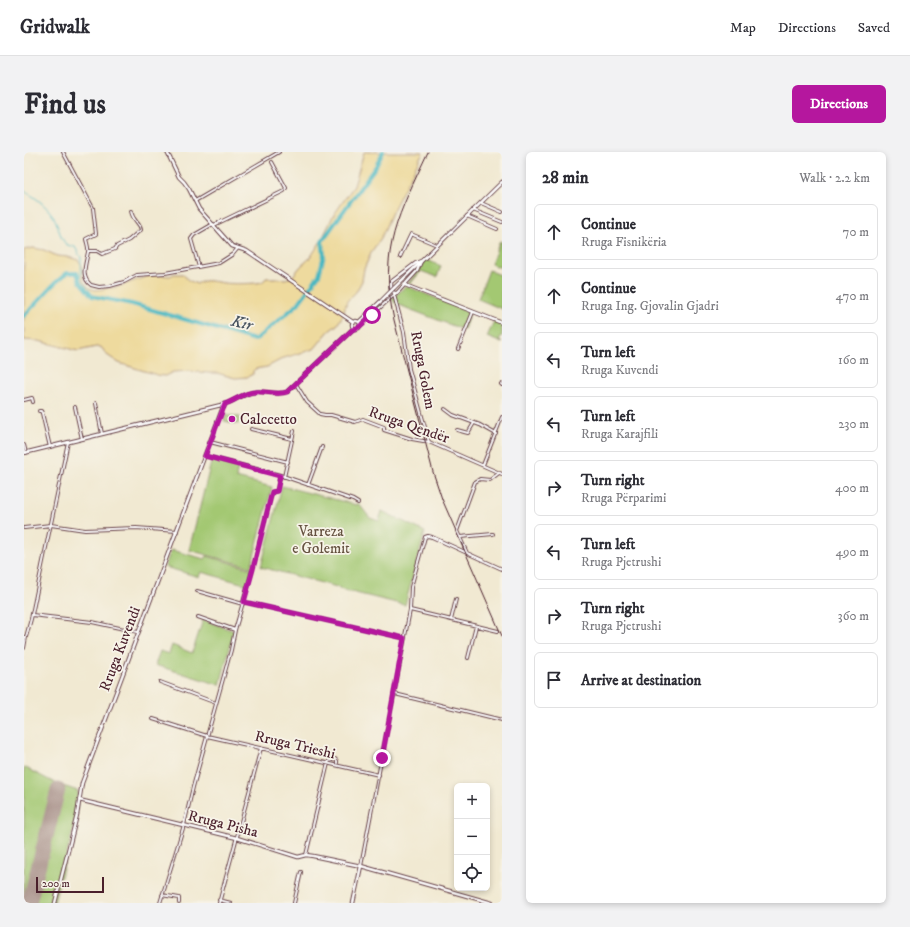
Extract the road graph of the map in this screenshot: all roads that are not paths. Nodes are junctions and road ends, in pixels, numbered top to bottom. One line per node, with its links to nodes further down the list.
1 (63, 152): 17 (street)
2 (167, 152): 6 (street)
3 (279, 152): 6 (street)
4 (272, 162): 13 (street)
5 (502, 182): 7 (street)
6 (195, 201): 13 (street)
7 (480, 203): 8 (street); 10 (street)
8 (473, 210): 11 (street); 12 (street)
9 (131, 211): 17 (street)
10 (502, 212)
11 (467, 216): 14 (street); 15 (street)
12 (502, 222)
13 (213, 225): 16 (street); 20 (street)
14 (497, 229)
15 (438, 245): 18 (street); 19 (street)
16 (238, 248): 20 (street); 26 (street)
17 (89, 250): 20 (street)
18 (400, 257)
19 (421, 260): 21 (street); 22 (street); 27 (street, bridge)
20 (199, 267)
21 (405, 285): 22 (street); 25 (street)
22 (395, 294): 23 (street); 24 (street, Rruga Golem)
23 (390, 299): 24 (street); 29 (street)
24 (395, 302): 51 (street, Rruga Golem)
25 (473, 311): 28 (street); 31 (street)
26 (353, 322): 27 (street); 30 (street)
27 (359, 322): 29 (street)
28 (502, 323)
29 (359, 327): 30 (street)
30 (354, 328): 32 (street)
31 (458, 350)
32 (296, 384): 36 (street); 51 (street, Rruga Qendër)
33 (24, 400): 34 (street)
34 (33, 402)
35 (96, 403): 45 (street)
36 (223, 405): 45 (street); 50 (street, Rruga Kuvendi)
37 (75, 407): 47 (street)
38 (444, 409): 41 (street)
39 (39, 411): 53 (street)
40 (502, 417): 46 (street)
41 (474, 423): 43 (street); 46 (street)
42 (251, 429): 48 (street)
43 (457, 430)
44 (294, 431): 48 (street)
45 (102, 434): 47 (street)
46 (496, 434): 58 (street)
47 (82, 439): 49 (street)
48 (292, 439): 57 (street)
49 (68, 442): 53 (street); 64 (street)
50 (210, 442): 56 (street, Rruga Kuvendi); 57 (street)
51 (429, 442): 58 (street, Rruga Qendër)
52 (24, 446): 55 (street)
53 (50, 447): 55 (street)
54 (322, 448): 62 (street)
55 (25, 453)
56 (205, 456): 60 (street); 66 (street, Rruga Kuvendi)
57 (288, 462): 61 (street)
58 (483, 465): 59 (street, Rruga Qendër)
59 (501, 473): 68 (street)
60 (280, 476): 61 (street); 73 (street)
61 (284, 477): 62 (street)
62 (308, 485): 63 (street)
63 (358, 503)
64 (51, 525): 65 (street); 66 (street); 75 (street)
65 (24, 528)
66 (177, 531): 81 (street, Rruga Kuvendi)
67 (493, 534): 68 (street)
68 (460, 537): 69 (street)
69 (467, 553): 70 (street); 74 (street)
70 (502, 569)
71 (197, 591): 73 (street)
72 (456, 599): 77 (street)
73 (243, 603): 79 (street); 83 (street)
74 (410, 610): 77 (street); 83 (street)
75 (32, 615): 81 (street); 82 (street)
76 (198, 617): 79 (street)
77 (451, 620): 78 (street)
78 (476, 626): 80 (street); 85 (street)
79 (234, 630): 88 (street)
80 (498, 631)
81 (138, 632): 96 (street, Rruga Kuvendi)
82 (25, 637): 84 (street)
83 (404, 638): 87 (street)
84 (24, 648)
85 (468, 658)
86 (160, 682): 88 (street)
87 (394, 694): 90 (street); 95 (street)
88 (216, 702): 91 (street)
89 (153, 719): 91 (street, Rruga Trieshi)
90 (502, 720)
91 (207, 736): 92 (street, Rruga Trieshi); 97 (street)
92 (261, 748): 93 (street, Rruga Trieshi); 98 (street)
93 (328, 763): 94 (street); 95 (street, Rruga Trieshi); 99 (street)
94 (337, 763)
95 (379, 775): 100 (street)
96 (79, 800): 97 (street, Rruga Pisha); 104 (street, Rruga Kuvendi)
97 (184, 825): 98 (street, Rruga Pisha); 102 (street)
98 (237, 838): 99 (street, Rruga Pisha); 103 (street)
99 (306, 855): 100 (street, Rruga Pisha)
100 (361, 866): 109 (street); 110 (street, Rruga Pisha)
101 (300, 872): 108 (street)
102 (162, 895): 105 (street); 106 (street)
103 (219, 902): 107 (street)
104 (55, 903)
105 (160, 903)
106 (179, 903)
107 (231, 903)
108 (294, 903)
109 (353, 903)
110 (492, 903)

